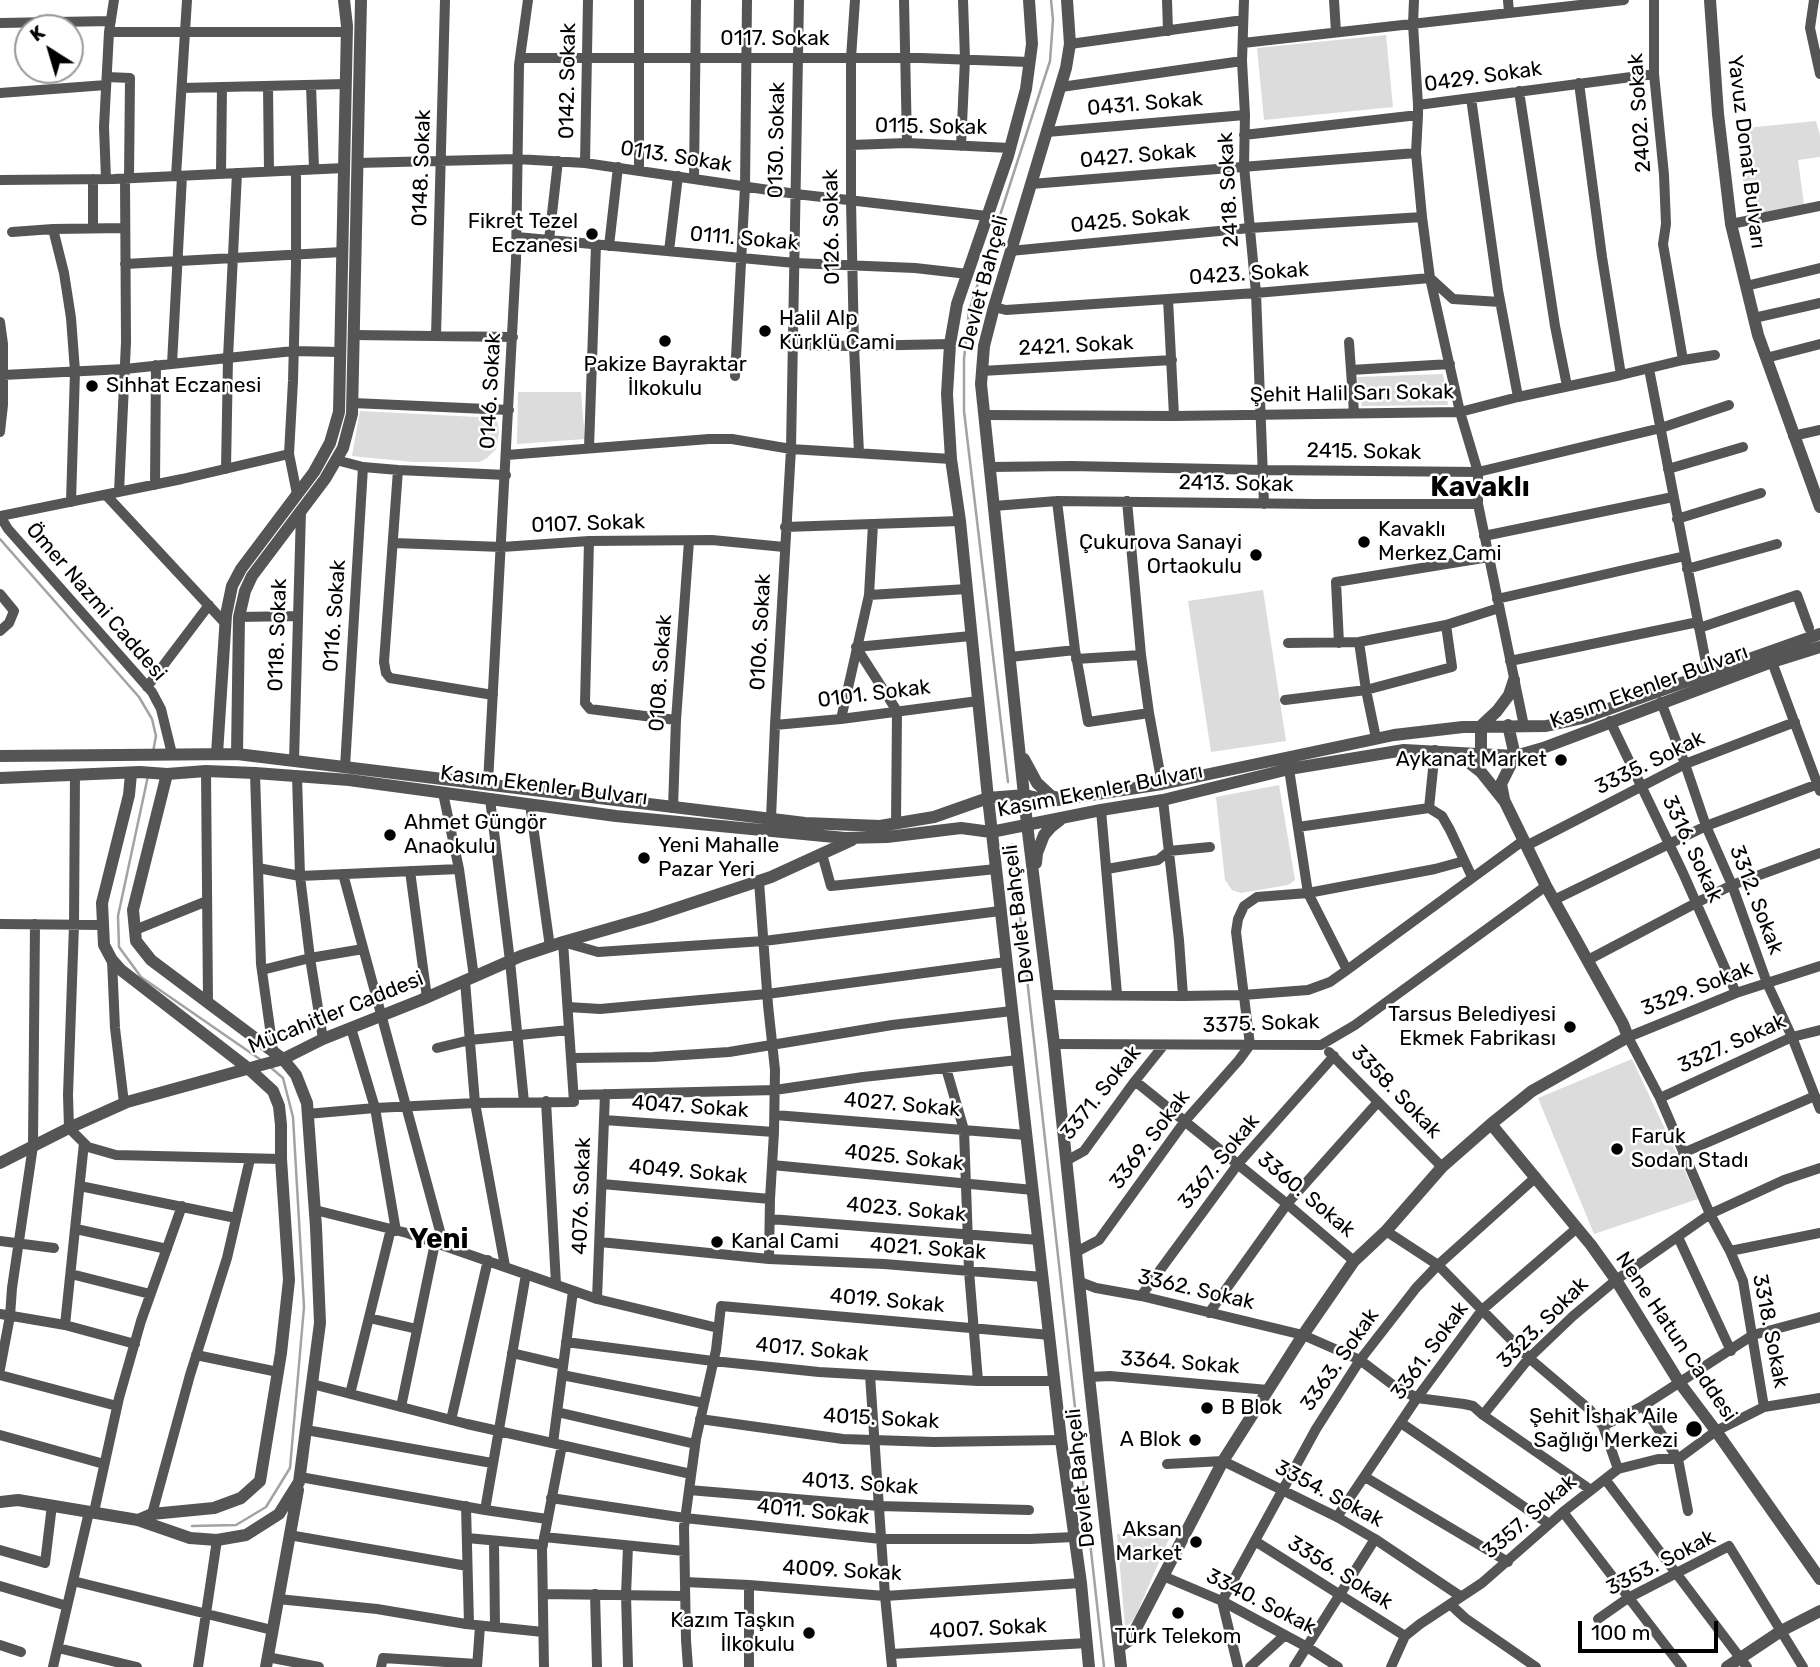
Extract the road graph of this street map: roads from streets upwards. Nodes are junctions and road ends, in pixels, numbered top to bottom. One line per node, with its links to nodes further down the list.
1 (114, 0): 28 (street)
2 (187, 0): 34 (street)
3 (344, 0): 35 (street)
4 (361, 0): 75 (street)
5 (445, 0): 73 (street, 0148. Sokak)
6 (528, 0): 39 (street, 0146. Sokak)
7 (588, 0): 40 (street, 0142. Sokak)
8 (639, 0): 41 (street)
9 (696, 0): 42 (street)
10 (747, 0): 43 (street)
11 (799, 0): 44 (street, 0130. Sokak)
12 (855, 0): 45 (street, 0126. Sokak)
13 (904, 0): 46 (street)
14 (963, 0): 47 (street)
15 (1029, 0): 49 (street, Devlet Bahçeli)
16 (1067, 0): 38 (street, Devlet Bahçeli)
17 (1167, 0): 32 (street)
18 (1244, 0): 27 (street, 2418. Sokak)
19 (1334, 0): 36 (street)
20 (1414, 0): 30 (street)
21 (1508, 0): 26 (street)
22 (1624, 0): 26 (street)
23 (1654, 0): 50 (street, 2402. Sokak)
24 (1710, 0): 100 (street, Yavuz Donat Bulvarı)
25 (1814, 0): 31 (street)
26 (1510, 13): 30 (street)
27 (1243, 20): 32 (street); 37 (street, 2418. Sokak)
28 (111, 21): 29 (street); 33 (street)
29 (0, 23)
30 (1413, 24): 36 (street); 63 (street)
31 (1815, 30): 51 (street)
32 (1168, 31): 38 (street)
33 (110, 32): 34 (street); 52 (street)
34 (186, 32): 35 (street); 59 (street)
35 (347, 32): 54 (street)
36 (1336, 32): 37 (street)
37 (1243, 43): 48 (street, 2418. Sokak)
38 (1070, 44): 58 (street, Devlet Bahçeli)
39 (520, 58): 40 (street, 0117. Sokak); 72 (street, 0146. Sokak)
40 (588, 58): 41 (street, 0117. Sokak); 76 (street, 0142. Sokak)
41 (639, 58): 42 (street, 0117. Sokak); 81 (street)
42 (697, 58): 43 (street, 0117. Sokak); 91 (street)
43 (747, 58): 44 (street, 0117. Sokak); 94 (street)
44 (798, 58): 45 (street, 0117. Sokak); 95 (street, 0130. Sokak)
45 (851, 58): 46 (street, 0117. Sokak); 68 (street, 0126. Sokak)
46 (906, 58): 47 (street, 0117. Sokak); 67 (street)
47 (965, 60): 49 (street, 0117. Sokak); 69 (street)
48 (1242, 61): 58 (street); 64 (street, 2418. Sokak)
49 (1029, 62): 70 (street, Devlet Bahçeli)
50 (1654, 74): 53 (street, 0429. Sokak); 145 (street, 2402. Sokak)
51 (1820, 74)
52 (107, 81): 61 (street); 88 (street); 90 (street)
53 (1579, 83): 60 (street, 0429. Sokak); 155 (street)
54 (346, 84): 55 (street); 79 (street)
55 (311, 85): 56 (street); 80 (street)
56 (268, 86): 57 (street); 83 (street)
57 (222, 87): 59 (street); 85 (street)
58 (1061, 87): 65 (street, Devlet Bahçeli)
59 (182, 88): 86 (street)
60 (1519, 91): 62 (street, 0429. Sokak); 157 (street)
61 (0, 93)
62 (1471, 97): 63 (street, 0429. Sokak); 126 (street)
63 (1418, 110): 66 (street, 0429. Sokak); 71 (street)
64 (1245, 115): 65 (street, 0431. Sokak); 66 (street, 2418. Sokak)
65 (1047, 132): 93 (street, Devlet Bahçeli)
66 (1244, 135): 77 (street, 2418. Sokak)
67 (907, 143): 68 (street, 0115. Sokak); 69 (street, 0115. Sokak)
68 (851, 145): 96 (street, 0126. Sokak)
69 (961, 146): 70 (street, 0115. Sokak)
70 (1010, 148): 98 (street, Devlet Bahçeli)
71 (1416, 153): 77 (street, 0427. Sokak); 99 (street)
72 (517, 159): 73 (street, 0113. Sokak); 74 (street, 0113. Sokak); 106 (street, 0146. Sokak)
73 (442, 161): 75 (street, 0113. Sokak); 132 (street, 0148. Sokak)
74 (558, 161): 76 (street, 0113. Sokak); 107 (street)
75 (358, 163): 131 (street)
76 (585, 163): 78 (street, 0113. Sokak)
77 (1244, 166): 93 (street, 0427. Sokak); 103 (street, 2418. Sokak)
78 (618, 167): 81 (street, 0113. Sokak); 109 (street)
79 (344, 168): 80 (street); 112 (street)
80 (314, 169): 82 (street)
81 (639, 170): 87 (street, 0113. Sokak)
82 (296, 171): 83 (street); 113 (street)
83 (269, 172): 84 (street)
84 (237, 173): 85 (street); 114 (street)
85 (221, 174): 86 (street)
86 (179, 176): 88 (street); 116 (street)
87 (678, 176): 91 (street, 0113. Sokak); 110 (street)
88 (127, 178): 90 (street); 102 (street)
89 (93, 179): 90 (street); 92 (street); 101 (street)
90 (106, 179)
91 (694, 179): 94 (street, 0113. Sokak)
92 (0, 180)
93 (1031, 184): 111 (street, Devlet Bahçeli)
94 (746, 187): 95 (street, 0113. Sokak); 115 (street)
95 (796, 194): 96 (street, 0113. Sokak); 117 (street, 0130. Sokak)
96 (851, 201): 98 (street, 0113. Sokak); 119 (street, 0126. Sokak)
97 (1820, 206): 100 (street)
98 (987, 216): 121 (street, Devlet Bahçeli)
99 (1422, 217): 103 (street, 0425. Sokak); 122 (street)
100 (1731, 224): 123 (street, Yavuz Donat Bulvarı)
101 (93, 228): 102 (street); 104 (street)
102 (125, 228): 118 (street)
103 (1250, 228): 111 (street, 0425. Sokak); 124 (street, 2418. Sokak)
104 (52, 229): 105 (street); 152 (street)
105 (12, 232)
106 (517, 237): 107 (street, 0111. Sokak); 133 (street, 0146. Sokak)
107 (549, 240): 108 (street, 0111. Sokak)
108 (596, 245): 109 (street, 0111. Sokak); 172 (street)
109 (609, 246): 110 (street, 0111. Sokak)
110 (669, 251): 115 (street, 0111. Sokak)
111 (1010, 251): 128 (street, Devlet Bahçeli)
112 (342, 252): 113 (street); 140 (street)
113 (296, 254): 114 (street); 139 (street)
114 (232, 258): 116 (street); 142 (street)
115 (742, 258): 117 (street, 0111. Sokak); 156 (street)
116 (177, 261): 118 (street); 146 (street)
117 (795, 263): 119 (street, 0111. Sokak); 137 (street, 0130. Sokak)
118 (125, 264): 149 (street)
119 (852, 264): 121 (street, 0111. Sokak); 138 (street, 0126. Sokak)
120 (1820, 268): 123 (street)
121 (968, 274): 135 (street, Devlet Bahçeli)
122 (1430, 278): 124 (street, 0423. Sokak); 126 (street); 148 (street)
123 (1746, 286): 129 (street, Yavuz Donat Bulvarı)
124 (1256, 293): 125 (street, 0423. Sokak); 165 (street, 2418. Sokak)
125 (1168, 299): 128 (street, 0423. Sokak); 144 (street)
126 (1500, 302): 158 (street)
127 (1820, 303): 129 (street)
128 (994, 307): 153 (street, Devlet Bahçeli)
129 (1754, 318): 143 (street, Yavuz Donat Bulvarı)
130 (0, 321): 154 (street)
131 (354, 335): 132 (street); 159 (street)
132 (436, 336): 133 (street)
133 (513, 337): 161 (street, 0146. Sokak)
134 (1349, 341): 151 (street)
135 (950, 344): 138 (street); 177 (street, Devlet Bahçeli)
136 (1820, 344): 143 (street)
137 (793, 345): 138 (street); 173 (street, 0130. Sokak)
138 (853, 346): 174 (street, 0126. Sokak)
139 (293, 351): 140 (street); 142 (street); 175 (street)
140 (340, 352): 190 (street)
141 (1715, 355): 145 (street, Şehit Halil Sarı Sokak)
142 (228, 358): 146 (street); 181 (street)
143 (1766, 358): 170 (street, Yavuz Donat Bulvarı)
144 (1172, 360): 153 (street, 2421. Sokak); 166 (street)
145 (1683, 360): 150 (street, Şehit Halil Sarı Sokak)
146 (172, 364): 147 (street)
147 (156, 365): 149 (street); 187 (street)
148 (1450, 365): 151 (street); 162 (street)
149 (125, 369): 152 (street); 188 (street)
150 (1649, 369): 155 (street, Şehit Halil Sarı Sokak); 167 (street)
151 (1351, 370): 163 (street)
152 (75, 371): 154 (street); 196 (street)
153 (982, 371): 164 (street, Devlet Bahçeli)
154 (3, 375): 169 (street)
155 (1621, 375): 157 (street, Şehit Halil Sarı Sokak)
156 (735, 376)
157 (1567, 386): 158 (street, Şehit Halil Sarı Sokak)
158 (1518, 397): 162 (street, Şehit Halil Sarı Sokak)
159 (353, 403): 161 (street); 178 (street)
160 (1729, 405): 167 (street, 2415. Sokak)
161 (509, 410): 176 (street, 0146. Sokak)
162 (1460, 412): 163 (street, Şehit Halil Sarı Sokak); 185 (street)
163 (1354, 413): 165 (street, Şehit Halil Sarı Sokak)
164 (985, 415): 166 (street, Şehit Halil Sarı Sokak); 180 (street, Devlet Bahçeli)
165 (1261, 415): 166 (street, Şehit Halil Sarı Sokak); 184 (street, 2418. Sokak)
166 (1174, 416)
167 (1661, 428): 182 (street); 185 (street, 2415. Sokak)
168 (1820, 430): 170 (street)
169 (0, 432)
170 (1794, 436): 195 (street, Yavuz Donat Bulvarı)
171 (1743, 447): 182 (street)
172 (589, 448): 173 (street); 176 (street)
173 (791, 449): 174 (street); 205 (street, 0106. Sokak)
174 (859, 453): 177 (street)
175 (289, 454): 181 (street); 190 (street)
176 (507, 455): 186 (street, 0146. Sokak)
177 (951, 459): 203 (street, Devlet Bahçeli)
178 (336, 460): 179 (street); 200 (street)
179 (363, 467): 183 (street); 269 (street, 0116. Sokak)
180 (990, 467): 184 (street, 2415. Sokak); 199 (street, Devlet Bahçeli)
181 (226, 469): 187 (street)
182 (1668, 469): 192 (street)
183 (398, 470): 186 (street); 209 (street)
184 (1264, 470): 185 (street, 2415. Sokak); 197 (street, 2418. Sokak)
185 (1478, 472): 198 (street)
186 (506, 475): 211 (street, 0146. Sokak)
187 (155, 485): 188 (street)
188 (119, 492): 191 (street)
189 (1761, 493): 202 (street)
190 (298, 494): 223 (street)
191 (106, 495): 196 (street); 220 (street)
192 (1673, 497): 202 (street); 206 (street)
193 (1057, 501): 194 (street, 2413. Sokak); 199 (street, 2413. Sokak); 234 (street)
194 (1127, 501): 197 (street, 2413. Sokak); 235 (street)
195 (1819, 501)
196 (71, 502): 201 (street)
197 (1264, 503): 198 (street, 2413. Sokak)
198 (1478, 504): 206 (street)
199 (994, 506): 236 (street, Devlet Bahçeli)
200 (301, 511): 221 (street, 0118. Sokak); 222 (street)
201 (0, 516): 241 (street, Ömer Nazmi Caddesi)
202 (1677, 519): 213 (street)
203 (960, 521): 204 (street); 216 (street, Devlet Bahçeli)
204 (873, 524): 205 (street); 218 (street)
205 (785, 527): 212 (street, 0106. Sokak)
206 (1484, 536): 214 (street)
207 (589, 541): 208 (street, 0107. Sokak); 211 (street, 0107. Sokak); 250 (street)
208 (690, 541): 212 (street, 0107. Sokak); 250 (street, 0108. Sokak)
209 (394, 543): 211 (street, 0107. Sokak); 243 (street)
210 (1777, 544): 215 (street)
211 (502, 547): 243 (street, 0146. Sokak)
212 (784, 547): 253 (street, 0106. Sokak)
213 (1685, 556): 215 (street); 219 (street)
214 (1489, 557): 219 (street); 231 (street)
215 (1687, 569): 225 (street)
216 (967, 589): 218 (street); 228 (street, Devlet Bahçeli)
217 (0, 594): 226 (street)
218 (869, 595): 233 (street)
219 (1498, 604): 224 (street); 237 (street)
220 (209, 605): 223 (street); 241 (street)
221 (298, 616): 222 (street); 267 (street, 0118. Sokak)
222 (239, 617): 263 (street)
223 (225, 623): 262 (street)
224 (1446, 625): 229 (street); 242 (street)
225 (1698, 625): 227 (street); 237 (street); 239 (street)
226 (0, 631)
227 (1814, 631): 239 (street, Kasım Ekenler Bulvarı)
228 (971, 636): 233 (street); 245 (street, Devlet Bahçeli)
229 (1359, 642): 231 (street); 242 (street)
230 (1288, 643): 231 (street)
231 (1339, 643)
232 (1820, 647): 238 (street, Kasım Ekenler Bulvarı)
233 (856, 648): 247 (street); 249 (street)
234 (1075, 655): 235 (street); 236 (street); 248 (street)
235 (1141, 655): 248 (street)
236 (1010, 657): 259 (street, Devlet Bahçeli)
237 (1510, 661): 240 (street)
238 (1772, 662): 246 (street, Kasım Ekenler Bulvarı); 252 (street)
239 (1709, 673): 256 (street, Kasım Ekenler Bulvarı)
240 (1514, 680): 255 (street); 256 (street)
241 (148, 687): 261 (street, Ömer Nazmi Caddesi)
242 (1366, 690): 244 (street); 257 (street)
243 (493, 695): 279 (street, 0146. Sokak)
244 (1285, 700)
245 (978, 701): 247 (street, 0101. Sokak); 285 (street, Devlet Bahçeli)
246 (1661, 702): 251 (street, Kasım Ekenler Bulvarı); 268 (street, 3312. Sokak)
247 (897, 711): 249 (street, 0101. Sokak); 296 (street)
248 (1149, 713): 280 (street)
249 (841, 719): 253 (street, 0101. Sokak)
250 (676, 720): 291 (street, 0108. Sokak)
251 (1611, 721): 266 (street, Kasım Ekenler Bulvarı); 281 (street, 3316. Sokak)
252 (1795, 722): 268 (street, 3335. Sokak); 282 (street)
253 (775, 725): 295 (street, 0106. Sokak)
254 (1508, 725): 255 (street, Kasım Ekenler Bulvarı); 256 (street, Kasım Ekenler Bulvarı); 266 (street)
255 (1481, 726): 257 (street, Kasım Ekenler Bulvarı); 265 (street)
256 (1524, 726)
257 (1376, 738): 280 (street, Kasım Ekenler Bulvarı)
258 (1435, 750): 260 (street, Kasım Ekenler Bulvarı); 270 (street, Kasım Ekenler Bulvarı); 292 (street)
259 (1020, 752): 284 (street, Devlet Bahçeli); 287 (street)
260 (1450, 752): 265 (street, Kasım Ekenler Bulvarı); 272 (street)
261 (169, 754): 262 (street, Kasım Ekenler Bulvarı); 264 (street, Kasım Ekenler Bulvarı)
262 (217, 754): 263 (street, Kasım Ekenler Bulvarı)
263 (237, 754): 267 (street, Kasım Ekenler Bulvarı)
264 (0, 755)
265 (1480, 755): 266 (street, Kasım Ekenler Bulvarı); 272 (street)
266 (1515, 756): 289 (street)
267 (294, 761): 269 (street, Kasım Ekenler Bulvarı)
268 (1685, 764): 281 (street, 3335. Sokak); 298 (street, 3312. Sokak)
269 (345, 767): 279 (street, Kasım Ekenler Bulvarı)
270 (1289, 769): 288 (street, Kasım Ekenler Bulvarı); 299 (street)
271 (206, 771): 274 (street, Kasım Ekenler Bulvarı); 275 (street, Kasım Ekenler Bulvarı); 323 (street)
272 (1481, 772): 289 (street)
273 (135, 773): 275 (street, Kasım Ekenler Bulvarı); 276 (street); 329 (street)
274 (255, 773): 277 (street, Kasım Ekenler Bulvarı); 309 (street)
275 (163, 774): 330 (street)
276 (75, 775): 278 (street); 328 (street)
277 (297, 776): 283 (street, Kasım Ekenler Bulvarı); 315 (street)
278 (0, 778)
279 (488, 783): 291 (street, Kasım Ekenler Bulvarı)
280 (1163, 784): 287 (street, Kasım Ekenler Bulvarı)
281 (1642, 786): 302 (street, 3335. Sokak); 303 (street, 3316. Sokak)
282 (1819, 788): 298 (street)
283 (443, 793): 286 (street, Kasım Ekenler Bulvarı); 310 (street)
284 (1025, 795): 285 (street, Kasım Ekenler Bulvarı); 287 (street, Kasım Ekenler Bulvarı); 297 (street, Devlet Bahçeli)
285 (988, 798): 296 (street, Kasım Ekenler Bulvarı); 300 (street, Devlet Bahçeli)
286 (490, 799): 290 (street, Kasım Ekenler Bulvarı); 336 (street)
287 (1067, 799)
288 (1163, 800): 293 (street, Kasım Ekenler Bulvarı); 305 (street)
289 (1505, 803): 302 (street)
290 (530, 804): 301 (street, Kasım Ekenler Bulvarı); 332 (street)
291 (673, 808): 295 (street, Kasım Ekenler Bulvarı)
292 (1429, 808): 299 (street); 308 (street)
293 (1101, 810): 294 (street, Kasım Ekenler Bulvarı); 312 (street)
294 (1063, 817): 297 (street, Kasım Ekenler Bulvarı); 316 (street)
295 (771, 818): 296 (street, Kasım Ekenler Bulvarı)
296 (896, 824)
297 (1027, 824): 300 (street, Kasım Ekenler Bulvarı); 316 (street, Devlet Bahçeli)
298 (1706, 826): 303 (street); 320 (street, 3312. Sokak)
299 (1298, 827): 321 (street)
300 (991, 832): 301 (street, Kasım Ekenler Bulvarı); 311 (street, Devlet Bahçeli)
301 (858, 838): 307 (street, Mücahitler Caddesi)
302 (1525, 843): 317 (street, 3335. Sokak); 319 (street)
303 (1669, 843): 322 (street); 324 (street, 3316. Sokak)
304 (1210, 847): 305 (street)
305 (1169, 851): 312 (street); 349 (street)
306 (1820, 853): 320 (street)
307 (822, 854): 311 (street); 318 (street, Mücahitler Caddesi)
308 (1464, 861): 317 (street); 321 (street)
309 (258, 868): 315 (street); 340 (street)
310 (459, 869): 313 (street); 342 (street)
311 (996, 869): 325 (street, Devlet Bahçeli)
312 (1107, 869): 346 (street)
313 (410, 871): 314 (street); 350 (street)
314 (343, 874): 315 (street); 333 (street)
315 (300, 876): 334 (street)
316 (1034, 877): 347 (street, Devlet Bahçeli)
317 (1472, 877): 341 (street, 3335. Sokak)
318 (759, 881): 331 (street); 332 (street, Mücahitler Caddesi)
319 (1546, 886): 322 (street); 366 (street, 3375. Sokak)
320 (1732, 886): 324 (street); 343 (street, 3312. Sokak)
321 (1308, 893): 341 (street); 348 (street)
322 (1554, 900): 337 (street)
323 (207, 901): 330 (street); 351 (street)
324 (1696, 903): 337 (street); 344 (street, 3316. Sokak)
325 (1000, 911): 331 (street); 338 (street, Devlet Bahçeli)
326 (0, 924): 327 (street)
327 (35, 924): 328 (street); 399 (street)
328 (74, 925): 329 (street); 394 (street)
329 (104, 925): 335 (street)
330 (135, 930): 351 (street)
331 (764, 941): 332 (street); 345 (street)
332 (556, 944): 336 (street, Mücahitler Caddesi); 352 (street)
333 (363, 949): 334 (street); 354 (street)
334 (310, 958): 340 (street); 361 (street)
335 (112, 960): 374 (street); 384 (street)
336 (510, 961): 342 (street, Mücahitler Caddesi); 358 (street)
337 (1588, 961): 359 (street)
338 (1006, 962): 345 (street); 353 (street, Devlet Bahçeli)
339 (1820, 966): 343 (street, 3329. Sokak)
340 (262, 970): 369 (street)
341 (1347, 970): 348 (street, 3335. Sokak)
342 (469, 979): 350 (street, Mücahitler Caddesi); 362 (street)
343 (1767, 983): 344 (street, 3329. Sokak); 360 (street, 3312. Sokak)
344 (1736, 993): 359 (street, 3329. Sokak)
345 (767, 994): 352 (street); 363 (street)
346 (1117, 994): 347 (street, 3335. Sokak); 349 (street, 3335. Sokak)
347 (1048, 995): 364 (street, Devlet Bahçeli)
348 (1243, 995): 349 (street, 3335. Sokak); 365 (street)
349 (1183, 996)
350 (428, 998): 354 (street, Mücahitler Caddesi)
351 (208, 1002): 369 (street)
352 (568, 1007): 356 (street)
353 (1012, 1011): 363 (street); 372 (street, Devlet Bahçeli)
354 (381, 1016): 355 (street, Mücahitler Caddesi); 386 (street)
355 (351, 1028): 361 (street, Mücahitler Caddesi); 387 (street)
356 (569, 1030): 358 (street); 371 (street)
357 (1820, 1030): 360 (street, 3327. Sokak)
358 (517, 1036): 362 (street); 382 (street)
359 (1628, 1037): 380 (street, 3318. Sokak); 393 (street)
360 (1792, 1037): 379 (street, 3312. Sokak); 380 (street, 3327. Sokak)
361 (324, 1039): 369 (street, Mücahitler Caddesi)
362 (470, 1040): 368 (street); 385 (street)
363 (773, 1045): 371 (street); 376 (street)
364 (1054, 1045): 367 (street, 3375. Sokak); 403 (street, Devlet Bahçeli)
365 (1250, 1045): 366 (street, 3375. Sokak); 367 (street, 3375. Sokak); 392 (street, 3369. Sokak)
366 (1321, 1045): 370 (street, 3358. Sokak)
367 (1163, 1046): 375 (street, 3371. Sokak)
368 (437, 1048)
369 (278, 1055): 374 (street, Mücahitler Caddesi); 389 (street)
370 (1334, 1056): 383 (street, 3358. Sokak); 405 (street, 3367. Sokak)
371 (572, 1058): 378 (street)
372 (1018, 1060): 373 (street); 397 (street, Devlet Bahçeli)
373 (946, 1068): 376 (street); 395 (street)
374 (249, 1069): 384 (street, Mücahitler Caddesi); 402 (street)
375 (1135, 1080): 392 (street, 3360. Sokak); 403 (street, 3371. Sokak)
376 (775, 1090): 377 (street); 390 (street)
377 (605, 1094): 378 (street); 391 (street, 4076. Sokak)
378 (575, 1095): 381 (street)
379 (1815, 1096): 388 (street, 3312. Sokak); 400 (street)
380 (1660, 1098): 400 (street, 3318. Sokak)
381 (547, 1101): 382 (street); 448 (street)
382 (524, 1102): 385 (street)
383 (1378, 1102): 407 (street, 3358. Sokak); 415 (street)
384 (124, 1103): 394 (street, Mücahitler Caddesi)
385 (475, 1103): 386 (street); 441 (street)
386 (407, 1107): 387 (street); 432 (street)
387 (375, 1108): 389 (street); 423 (street)
388 (1820, 1109)
389 (307, 1114): 417 (street)
390 (775, 1115): 395 (street, 4027. Sokak); 396 (street)
391 (604, 1120): 396 (street, 4047. Sokak); 410 (street, 4076. Sokak)
392 (1185, 1121): 405 (street, 3360. Sokak); 436 (street, 3369. Sokak)
393 (1491, 1124): 407 (street); 409 (street, Nene Hatun Caddesi)
394 (69, 1128): 398 (street); 399 (street, Mücahitler Caddesi)
395 (964, 1130): 397 (street, 4027. Sokak); 411 (street)
396 (774, 1132): 406 (street)
397 (1026, 1135): 413 (street, Devlet Bahçeli)
398 (84, 1143): 401 (street); 412 (street)
399 (33, 1146): 404 (street, Mücahitler Caddesi); 431 (street)
400 (1683, 1153): 418 (street, 3318. Sokak)
401 (250, 1159): 402 (street); 419 (street)
402 (281, 1159): 475 (street)
403 (1066, 1161): 436 (street, Devlet Bahçeli)
404 (0, 1163)
405 (1238, 1164): 415 (street, 3360. Sokak); 451 (street, 3367. Sokak)
406 (772, 1165): 411 (street, 4025. Sokak); 414 (street)
407 (1442, 1167): 424 (street)
408 (1820, 1168): 418 (street, 3323. Sokak)
409 (1536, 1177): 421 (street, Nene Hatun Caddesi); 440 (street, 3363. Sokak)
410 (603, 1184): 414 (street, 4049. Sokak); 430 (street, 4076. Sokak)
411 (967, 1184): 413 (street, 4025. Sokak); 426 (street)
412 (80, 1186): 416 (street); 422 (street)
413 (1033, 1190): 428 (street, Devlet Bahçeli)
414 (769, 1199): 420 (street)
415 (1287, 1204): 439 (street, 3360. Sokak); 454 (street)
416 (182, 1206): 419 (street); 434 (street)
417 (315, 1210): 423 (street); 482 (street)
418 (1710, 1214): 427 (street, 3323. Sokak); 435 (street, 3318. Sokak)
419 (236, 1218): 469 (street)
420 (770, 1219): 426 (street, 4023. Sokak); 437 (street)
421 (1577, 1228): 446 (street, Nene Hatun Caddesi); 453 (street, 3361. Sokak)
422 (76, 1229): 434 (street); 443 (street)
423 (393, 1230): 432 (street); 457 (street)
424 (1386, 1231): 439 (street); 440 (street)
425 (1820, 1233): 435 (street)
426 (968, 1235): 428 (street, 4023. Sokak); 442 (street)
427 (1678, 1237): 446 (street, 3323. Sokak); 467 (street)
428 (1039, 1240): 445 (street, Devlet Bahçeli)
429 (0, 1241): 431 (street)
430 (600, 1242): 437 (street, 4021. Sokak); 452 (street, 4076. Sokak)
431 (19, 1244): 433 (street); 455 (street)
432 (440, 1244): 438 (street); 461 (street)
433 (54, 1248)
434 (167, 1249): 450 (street)
435 (1730, 1251): 464 (street, 3318. Sokak)
436 (1076, 1252): 447 (street, Devlet Bahçeli)
437 (769, 1259): 442 (street, 4021. Sokak)
438 (488, 1260): 441 (street); 495 (street)
439 (1354, 1261): 463 (street)
440 (1438, 1265): 453 (street); 471 (street, 3363. Sokak)
441 (505, 1266): 444 (street)
442 (969, 1271): 445 (street, 4021. Sokak); 459 (street)
443 (71, 1274): 450 (street); 458 (street)
444 (526, 1274): 448 (street); 468 (street)
445 (1043, 1277): 462 (street, Devlet Bahçeli)
446 (1616, 1280): 470 (street, 3323. Sokak); 481 (street, Nene Hatun Caddesi)
447 (1080, 1282): 451 (street, 3362. Sokak); 478 (street, Devlet Bahçeli)
448 (556, 1284): 449 (street)
449 (573, 1291): 452 (street); 465 (street)
450 (150, 1294): 466 (street)
451 (1140, 1296): 454 (street, 3362. Sokak)
452 (597, 1299): 460 (street)
453 (1482, 1310): 470 (street); 485 (street, 3361. Sokak)
454 (1209, 1313): 463 (street, 3362. Sokak)
455 (5, 1315): 458 (street); 473 (street)
456 (1820, 1317): 464 (street)
457 (369, 1318): 461 (street); 484 (street)
458 (65, 1325): 466 (street)
459 (974, 1327): 460 (street, 4019. Sokak); 462 (street, 4019. Sokak); 479 (street)
460 (718, 1328): 472 (street)
461 (417, 1329): 490 (street)
462 (1050, 1335): 480 (street, Devlet Bahçeli)
463 (1303, 1335): 471 (street, 3362. Sokak); 483 (street)
464 (1754, 1335): 467 (street); 491 (street, 3318. Sokak)
465 (566, 1342): 472 (street, 4017. Sokak); 474 (street)
466 (135, 1344): 488 (street)
467 (1731, 1351): 481 (street)
468 (512, 1353): 474 (street); 499 (street)
469 (196, 1355): 475 (street); 529 (street)
470 (1530, 1358): 493 (street, 3323. Sokak); 497 (street)
471 (1360, 1360): 485 (street, 3362. Sokak); 517 (street, 3363. Sokak)
472 (713, 1361): 476 (street, 4017. Sokak); 487 (street)
473 (0, 1369)
474 (563, 1370): 487 (street); 492 (street)
475 (278, 1372): 529 (street)
476 (870, 1374): 479 (street, 4017. Sokak); 502 (street)
477 (0, 1376): 488 (street)
478 (1089, 1377): 483 (street, 3364. Sokak); 582 (street, Devlet Bahçeli)
479 (978, 1381): 480 (street, 4017. Sokak)
480 (1055, 1381): 503 (street, Devlet Bahçeli)
481 (1679, 1382): 489 (street); 500 (street, Nene Hatun Caddesi)
482 (312, 1384): 484 (street); 498 (street)
483 (1268, 1390): 507 (street)
484 (350, 1394): 490 (street)
485 (1417, 1398): 493 (street); 496 (street, 3361. Sokak)
486 (1820, 1398): 491 (street)
487 (704, 1403): 494 (street)
488 (117, 1406): 509 (street)
489 (1643, 1406): 497 (street); 506 (street)
490 (401, 1407): 495 (street)
491 (1764, 1407): 500 (street)
492 (557, 1412): 504 (street); 505 (street)
493 (1483, 1415): 518 (street)
494 (701, 1419): 502 (street, 4015. Sokak); 505 (street)
495 (451, 1420): 499 (street)
496 (1401, 1423): 513 (street, 3361. Sokak); 534 (street)
497 (1603, 1426): 511 (street)
498 (306, 1430): 508 (street); 515 (street)
499 (498, 1431): 504 (street); 508 (street)
500 (1716, 1431): 506 (street); 551 (street, Nene Hatun Caddesi)
501 (0, 1435): 509 (street)
502 (875, 1440): 503 (street, 4015. Sokak); 523 (street)
503 (1061, 1440): 536 (street, Devlet Bahçeli)
504 (557, 1444): 512 (street); 519 (street)
505 (695, 1444): 512 (street)
506 (1678, 1459): 511 (street, 3357. Sokak); 526 (street)
507 (1223, 1461): 510 (street, 3354. Sokak); 517 (street, 3354. Sokak); 550 (street)
508 (492, 1463): 524 (street)
509 (104, 1464): 527 (street)
510 (1167, 1464)
511 (1618, 1469): 514 (street, 3357. Sokak)
512 (691, 1474): 516 (street)
513 (1365, 1476): 530 (street, 3361. Sokak); 547 (street)
514 (1605, 1479): 518 (street, 3357. Sokak); 549 (street)
515 (299, 1480): 522 (street); 535 (street); 540 (street)
516 (689, 1490): 523 (street, 4013. Sokak); 531 (street)
517 (1283, 1490): 530 (street, 3354. Sokak); 543 (street, 3363. Sokak)
518 (1591, 1490): 528 (street, 3357. Sokak)
519 (551, 1498): 531 (street, 4011. Sokak); 532 (street)
520 (0, 1502): 521 (street)
521 (52, 1506): 527 (street); 545 (street)
522 (466, 1506): 524 (street); 537 (street)
523 (879, 1506): 525 (street, 4013. Sokak); 538 (street)
524 (485, 1510): 532 (street)
525 (1029, 1510)
526 (1688, 1511)
527 (91, 1512): 533 (street); 552 (street)
528 (1563, 1513): 534 (street, 3357. Sokak); 564 (street)
529 (152, 1514): 533 (street)
530 (1337, 1517): 539 (street, 3354. Sokak)
531 (685, 1518): 538 (street, 4011. Sokak); 546 (street)
532 (547, 1519): 542 (street)
533 (138, 1520): 540 (street)
534 (1549, 1524): 547 (street, 3357. Sokak)
535 (289, 1535): 548 (street); 565 (street)
536 (1074, 1537): 538 (street, 4011. Sokak); 554 (street, Devlet Bahçeli)
537 (467, 1538): 541 (street); 548 (street)
538 (881, 1539): 563 (street)
539 (1375, 1539): 561 (street); 562 (street, 3354. Sokak)
540 (217, 1540): 570 (street)
541 (494, 1541): 542 (street); 574 (street)
542 (544, 1541): 544 (street); 557 (street)
543 (1255, 1541): 561 (street, 3356. Sokak); 566 (street, 3363. Sokak)
544 (628, 1546): 546 (street); 559 (street)
545 (0, 1550)
546 (684, 1551): 553 (street)
547 (1508, 1562): 562 (street, 3357. Sokak)
548 (467, 1566): 572 (street)
549 (1677, 1573): 564 (street, 3353. Sokak); 576 (street, 3353. Sokak); 588 (street)
550 (1163, 1576): 566 (street, 3340. Sokak); 582 (street)
551 (1820, 1579)
552 (73, 1581): 568 (street); 570 (street)
553 (685, 1582): 555 (street, 4009. Sokak); 560 (street)
554 (1081, 1583): 563 (street, 4009. Sokak); 580 (street, Devlet Bahçeli)
555 (749, 1585): 563 (street, 4009. Sokak); 600 (street)
556 (0, 1586): 568 (street)
557 (543, 1594): 558 (street); 577 (street)
558 (595, 1594): 559 (street); 597 (street)
559 (626, 1595): 560 (street); 598 (street)
560 (685, 1595): 599 (street)
561 (1339, 1596): 579 (street, 3356. Sokak); 583 (street)
562 (1461, 1596): 567 (street, 3357. Sokak)
563 (885, 1597): 586 (street)
564 (1629, 1598): 571 (street, 3353. Sokak); 610 (street)
565 (278, 1599): 572 (street); 575 (street)
566 (1222, 1601): 578 (street, 3340. Sokak); 604 (street)
567 (1451, 1605): 579 (street, 3357. Sokak); 609 (street)
568 (67, 1606): 584 (street)
569 (1820, 1611): 576 (street)
570 (207, 1614): 575 (street); 593 (street)
571 (1598, 1619)
572 (469, 1625): 573 (street)
573 (480, 1626): 574 (street); 590 (street)
574 (495, 1627): 577 (street)
575 (272, 1630): 587 (street)
576 (1781, 1631): 588 (street); 612 (street, 3353. Sokak)
577 (543, 1632): 596 (street)
578 (1285, 1635): 583 (street, 3340. Sokak); 605 (street)
579 (1405, 1636): 608 (street)
580 (1087, 1643): 586 (street, 4007. Sokak); 602 (street, Devlet Bahçeli)
581 (0, 1645): 585 (street)
582 (1119, 1647): 603 (street, Devlet Bahçeli)
583 (1307, 1647): 606 (street); 607 (street, 3340. Sokak)
584 (58, 1648): 591 (street); 592 (street)
585 (21, 1652)
586 (891, 1654): 601 (street)
587 (267, 1662): 594 (street)
588 (1744, 1662): 611 (street)
589 (429, 1664): 590 (street); 595 (street)
590 (477, 1665)
591 (53, 1667)
592 (137, 1667)
593 (198, 1667)
594 (319, 1667)
595 (381, 1667)
596 (544, 1667)
597 (597, 1667)
598 (628, 1667)
599 (688, 1667)
600 (749, 1667)
601 (892, 1667)
602 (1089, 1667)
603 (1121, 1667)
604 (1238, 1667)
605 (1250, 1667)
606 (1294, 1667)
607 (1338, 1667)
608 (1391, 1667)
609 (1536, 1667)
610 (1682, 1667)
611 (1727, 1667)
612 (1803, 1667)

